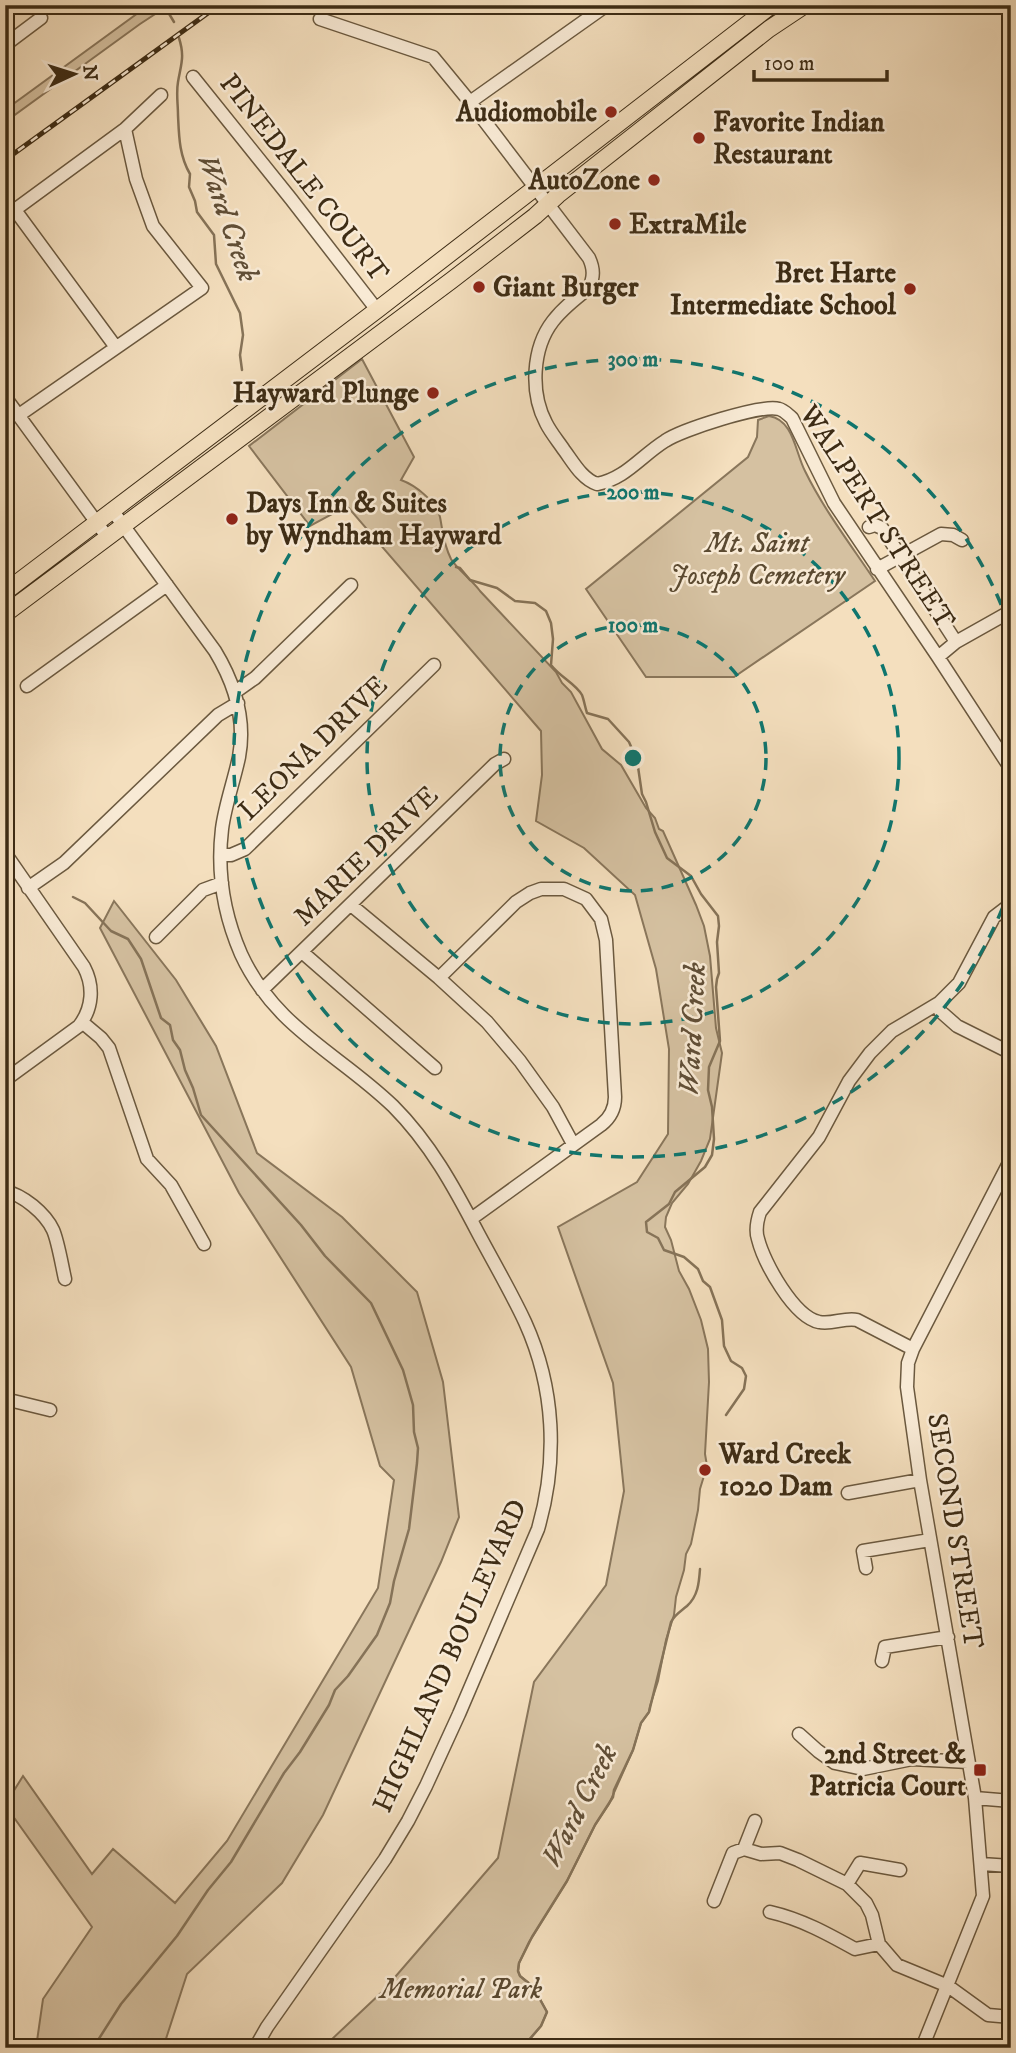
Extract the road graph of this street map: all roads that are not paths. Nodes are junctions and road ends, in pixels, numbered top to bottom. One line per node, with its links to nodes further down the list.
1 (607, 5): 9 (street)
2 (772, 5): 11 (main road)
3 (805, 5): 12 (main road)
4 (41, 18): 6 (street)
5 (320, 19): 9 (street)
6 (8, 38)
7 (193, 77): 14 (street, PINEDALE COURT)
8 (161, 95): 10 (street)
9 (470, 102): 11 (street)
10 (125, 129): 13 (street); 15 (street)
11 (536, 188): 12 (street); 14 (main road)
12 (548, 204): 20 (main road); 25 (street, WALPERT STREET)
13 (10, 213): 15 (street)
14 (377, 310): 18 (main road)
15 (115, 346): 17 (street)
16 (5, 397): 17 (street)
17 (19, 415): 19 (street)
18 (112, 510): 19 (main road); 20 (street, HIGHLAND BOULEVARD)
19 (97, 522): 22 (street); 28 (main road)
20 (123, 527): 22 (main road); 26 (street, HIGHLAND BOULEVARD)
21 (869, 527): 24 (street)
22 (108, 538): 29 (main road)
23 (962, 540): 24 (street)
24 (901, 556): 25 (street); 31 (street)
25 (877, 569): 32 (street, WALPERT STREET)
26 (167, 585): 34 (street); 35 (street, HIGHLAND BOULEVARD)
27 (351, 585): 35 (street)
28 (5, 592)
29 (5, 614)
30 (1004, 615): 31 (street)
31 (956, 642): 32 (street)
32 (938, 657): 37 (street, WALPERT STREET)
33 (434, 666): 39 (street, LEONA DRIVE)
34 (27, 686)
35 (237, 698): 39 (street, HIGHLAND BOULEVARD); 41 (street)
36 (504, 759): 43 (street, MARIE DRIVE)
37 (1011, 769)
38 (5, 853): 41 (street)
39 (221, 855): 40 (street, HIGHLAND BOULEVARD)
40 (222, 883): 44 (street); 47 (street, HIGHLAND BOULEVARD)
41 (29, 887): 49 (street)
42 (1011, 904): 48 (street)
43 (351, 905): 45 (street, MARIE DRIVE); 46 (street)
44 (156, 937)
45 (302, 952): 47 (street, MARIE DRIVE); 51 (street)
46 (439, 978): 53 (street); 53 (street)
47 (262, 990): 56 (street, HIGHLAND BOULEVARD)
48 (939, 1003): 50 (street); 59 (street)
49 (82, 1022): 52 (street); 57 (street)
50 (1011, 1053)
51 (435, 1069)
52 (5, 1080)
53 (573, 1144): 56 (street)
54 (1011, 1159): 59 (street, SECOND STREET)
55 (5, 1191): 58 (street)
56 (471, 1219): 83 (street, HIGHLAND BOULEVARD)
57 (204, 1244)
58 (65, 1279)
59 (913, 1349): 62 (street, SECOND STREET)
60 (5, 1399): 61 (street)
61 (50, 1410)
62 (920, 1480): 63 (street); 64 (street, SECOND STREET)
63 (848, 1493)
64 (930, 1539): 65 (street); 66 (street, SECOND STREET)
65 (866, 1568)
66 (948, 1637): 67 (street); 69 (street, SECOND STREET)
67 (882, 1661)
68 (799, 1734): 69 (street)
69 (968, 1762): 70 (street, SECOND STREET)
70 (975, 1798): 71 (street); 74 (street, SECOND STREET)
71 (1011, 1801)
72 (755, 1821): 73 (street)
73 (744, 1849): 77 (street); 78 (street)
74 (981, 1864): 75 (street); 81 (street, SECOND STREET)
75 (1011, 1866)
76 (900, 1870): 77 (street)
77 (847, 1884): 80 (street)
78 (714, 1900)
79 (770, 1912): 80 (street)
80 (879, 1944): 81 (street)
81 (948, 1986): 82 (street); 84 (street, SECOND STREET)
82 (1011, 2017)
83 (255, 2048)
84 (922, 2048)

